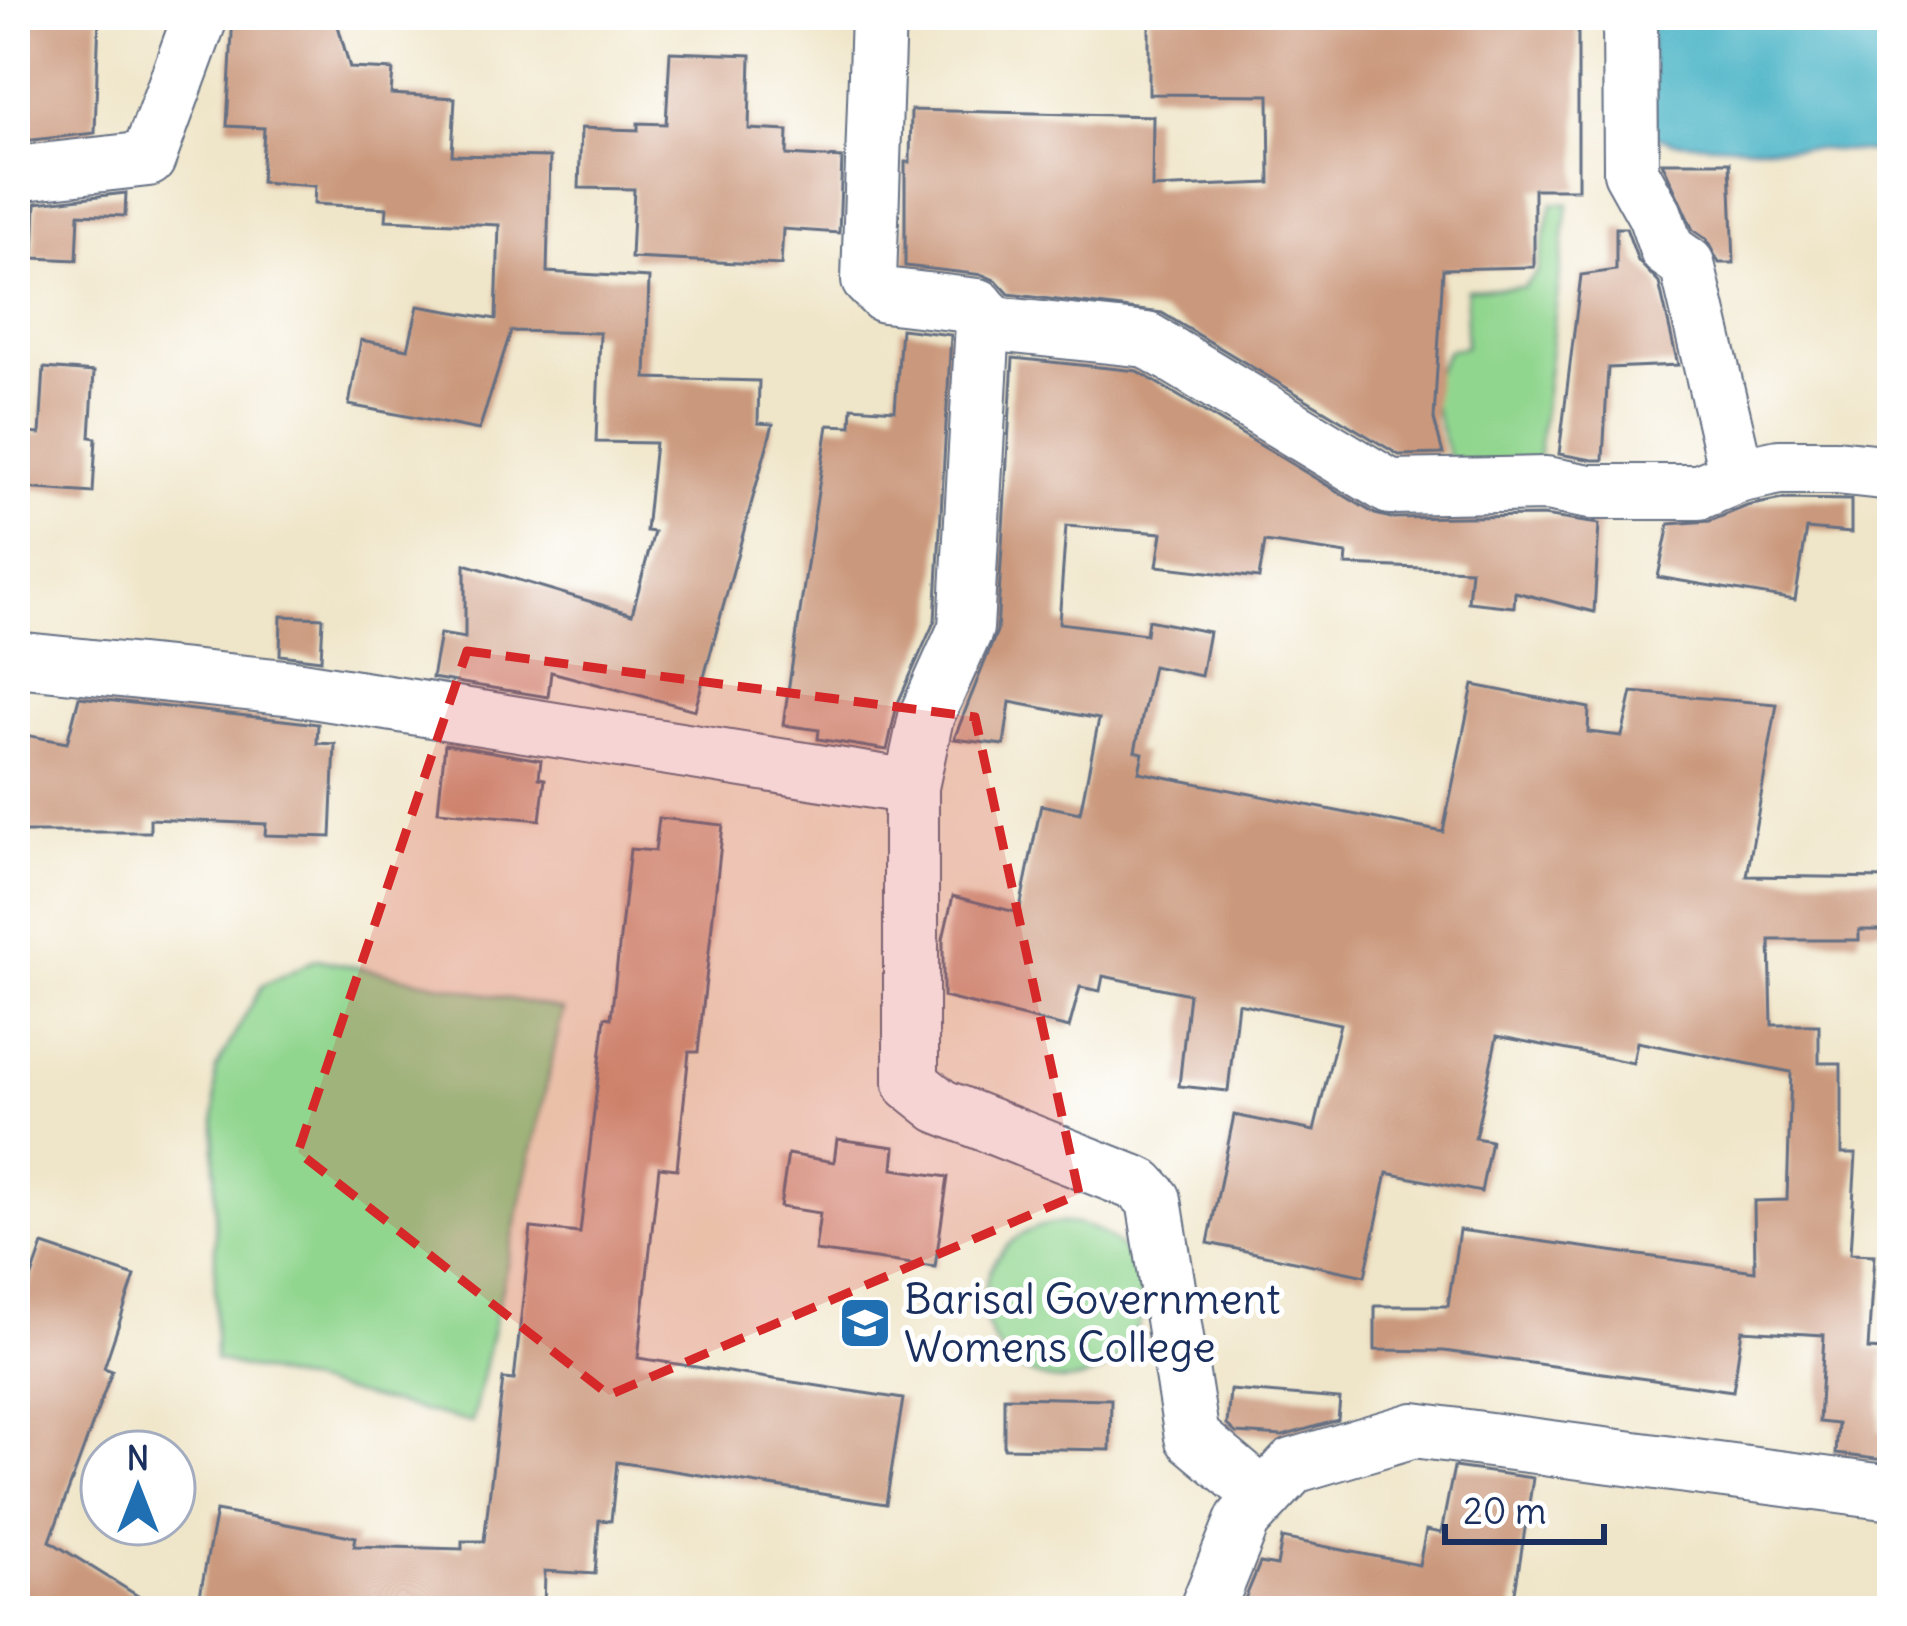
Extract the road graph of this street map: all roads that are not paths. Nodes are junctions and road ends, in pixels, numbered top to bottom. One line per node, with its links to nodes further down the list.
1 (201, 15): 4 (street)
2 (878, 15): 5 (street)
3 (1630, 15): 7 (street)
4 (15, 174)
5 (982, 311): 7 (street); 9 (street)
6 (1892, 473): 7 (street)
7 (1737, 476)
8 (15, 659): 9 (street)
9 (911, 787): 11 (street)
10 (1892, 1492): 11 (street)
11 (1264, 1497): 12 (street)
12 (1206, 1611)

